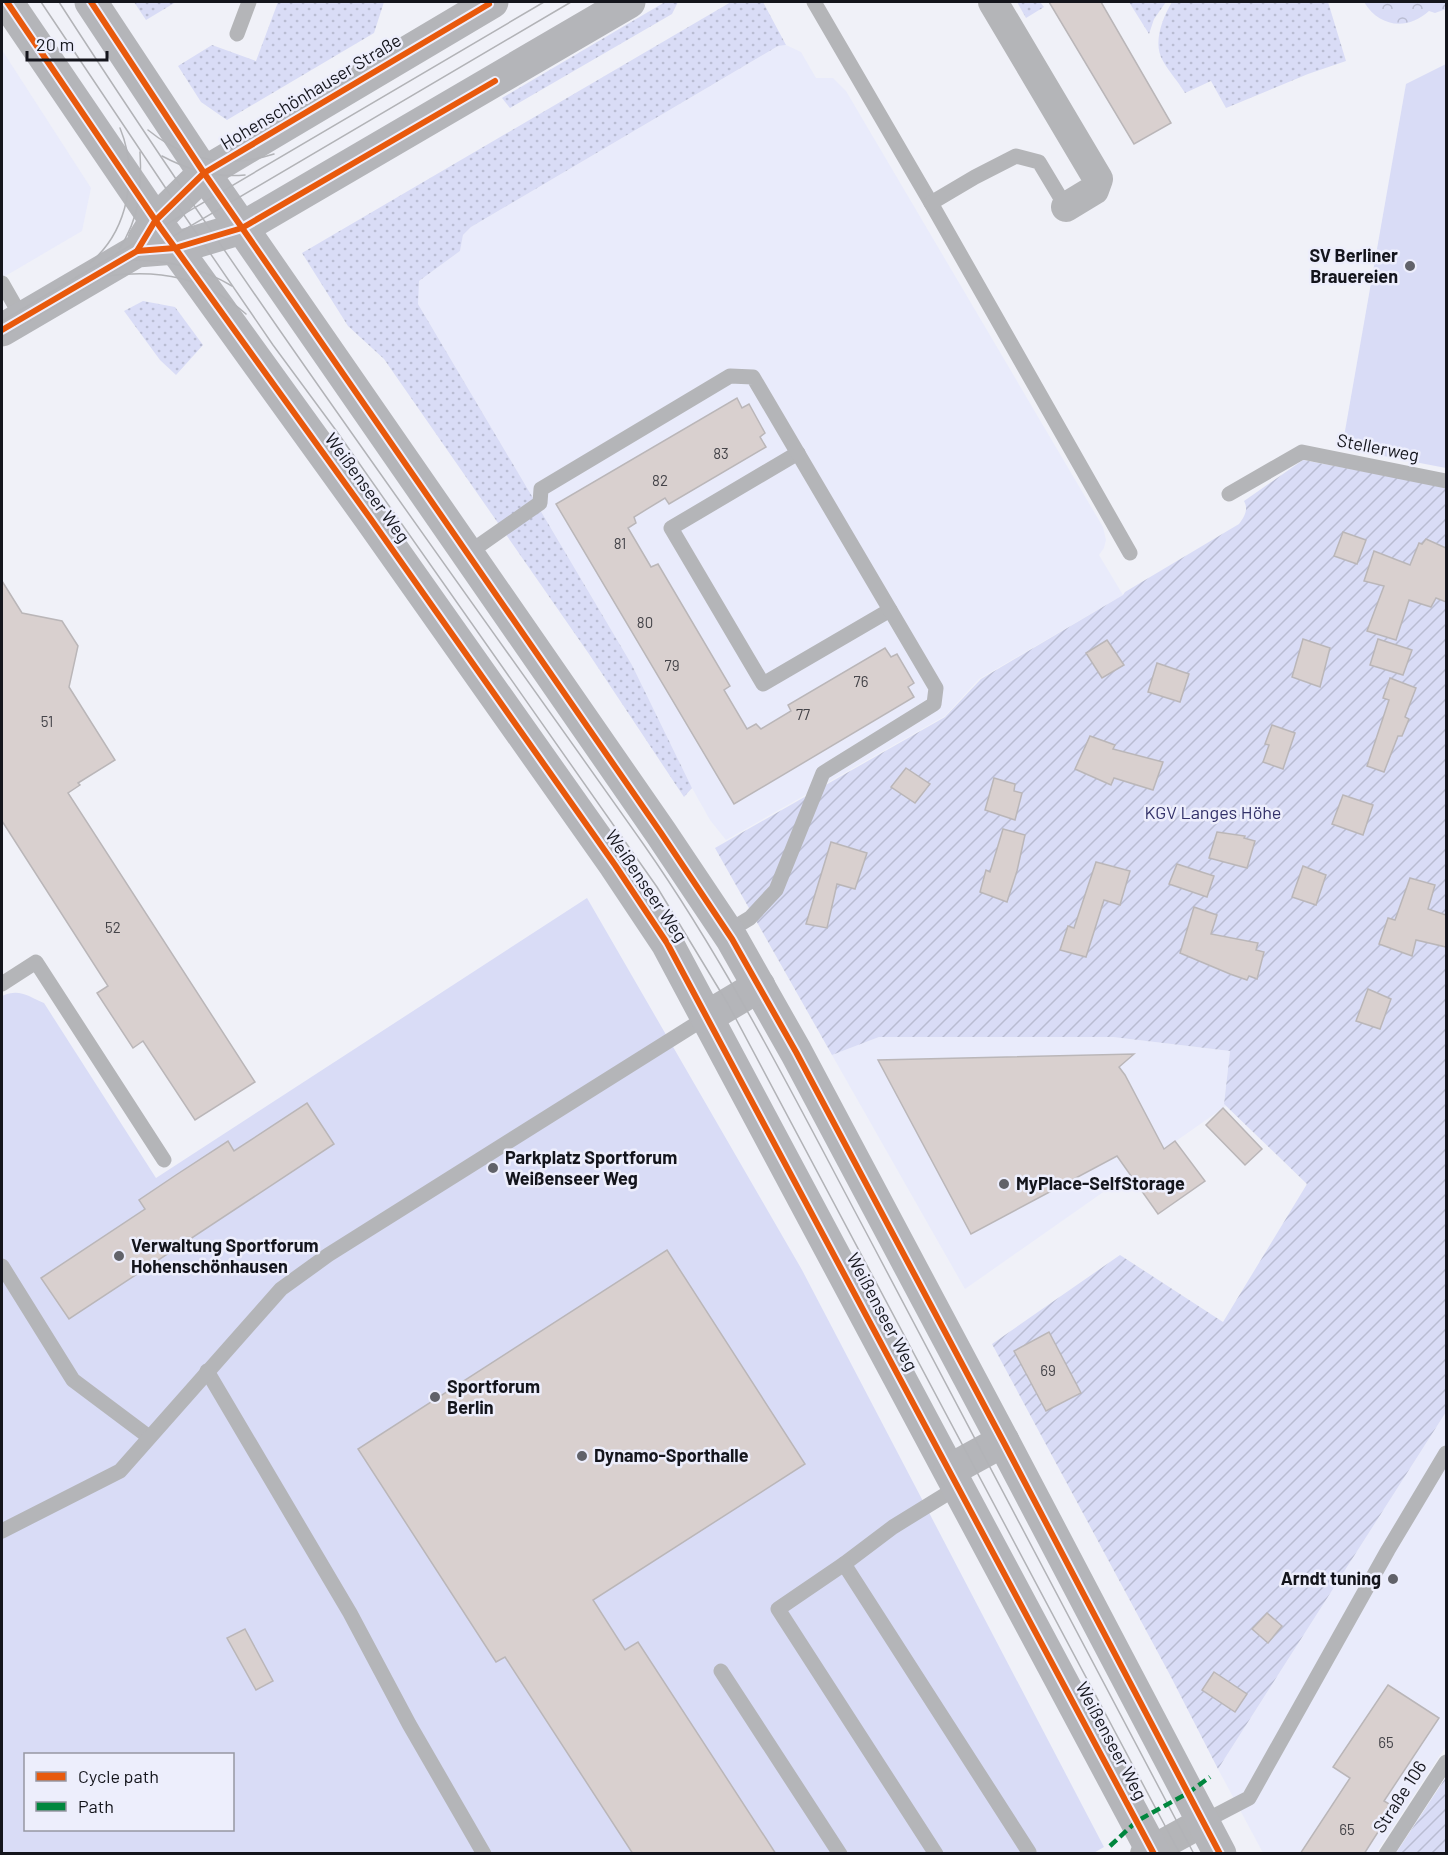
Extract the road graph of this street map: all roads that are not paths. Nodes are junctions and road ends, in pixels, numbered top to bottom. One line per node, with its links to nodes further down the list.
1 (7, 2): 12 (main road, Weißenseer Weg)
2 (91, 2): 9 (main road)
3 (249, 2): 8 (lane)
4 (492, 2): 9 (main road, Hohenschönhauser Straße)
5 (629, 2): 13 (main road)
6 (814, 2): 10 (lane)
7 (993, 2): 11 (street)
8 (237, 33)
9 (204, 173): 12 (main road, Hohenschönhauser Straße); 13 (main road)
10 (931, 203): 11 (lane); 21 (lane)
11 (1066, 207)
12 (155, 221): 14 (main road, Weißenseer Weg); 15 (main road, Hohenschönhauser Straße)
13 (242, 228): 14 (main road); 22 (main road)
14 (174, 248): 15 (main road); 27 (main road, Weißenseer Weg)
15 (137, 251): 17 (main road)
16 (2, 284): 17 (lane)
17 (12, 324)
18 (798, 453): 22 (lane); 23 (lane); 23 (lane)
19 (1446, 481): 20 (lane, Stellerweg)
20 (1229, 494)
21 (1130, 553)
22 (466, 554): 24 (main road)
23 (890, 610): 24 (lane)
24 (727, 932): 26 (main road)
25 (2, 984): 28 (lane)
26 (759, 986): 27 (main road); 32 (main road)
27 (707, 1017): 30 (lane); 34 (main road, Weißenseer Weg)
28 (164, 1160)
29 (2, 1266): 31 (lane)
30 (207, 1371): 31 (lane); 41 (lane)
31 (149, 1437): 35 (lane)
32 (1004, 1441): 34 (main road); 39 (main road)
33 (1446, 1453): 39 (lane)
34 (954, 1478): 36 (lane); 40 (main road, Weißenseer Weg)
35 (2, 1531)
36 (844, 1564): 43 (lane); 44 (lane)
37 (721, 1671): 42 (lane)
38 (1446, 1762): 46 (lane, Straße 106)
39 (1203, 1822): 40 (street); 45 (main road)
40 (1150, 1852)
41 (484, 1854)
42 (840, 1854)
43 (936, 1854)
44 (1028, 1854)
45 (1220, 1854)
46 (1386, 1854)

